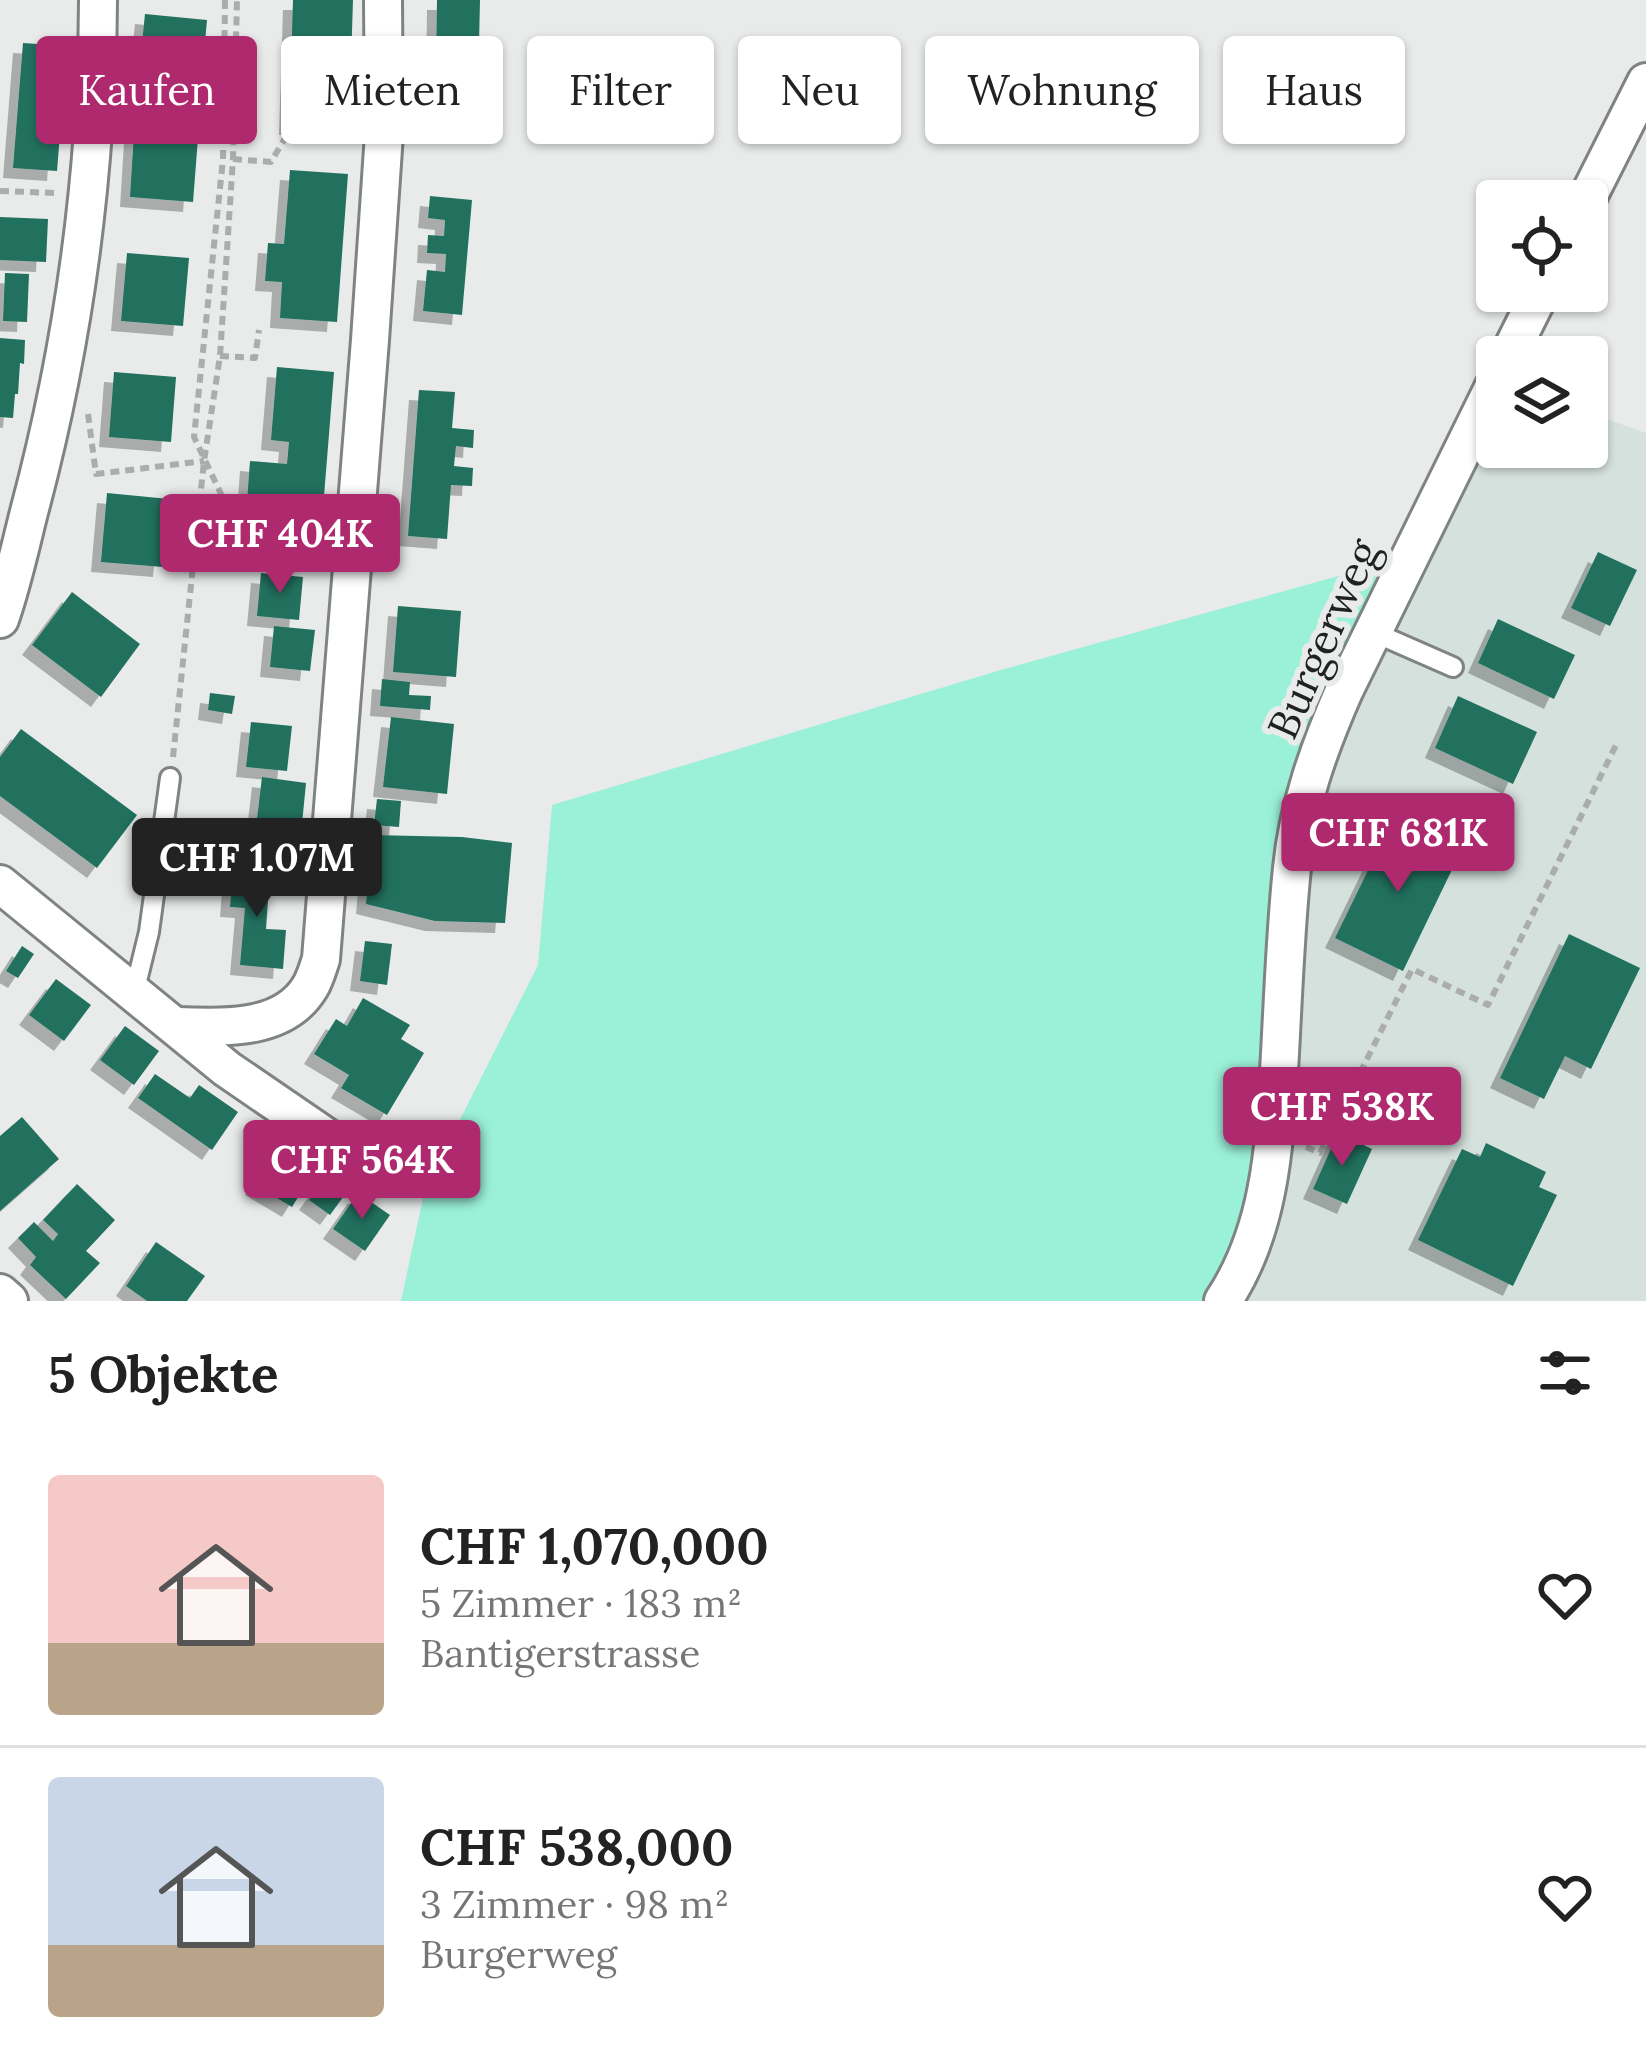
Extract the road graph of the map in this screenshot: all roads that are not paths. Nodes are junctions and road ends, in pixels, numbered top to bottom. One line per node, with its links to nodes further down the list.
1 (98, 0): 6 (street)
2 (383, 0): 12 (street)
3 (1646, 82): 4 (street)
4 (1597, 180)
5 (1476, 423): 7 (street, Burgerweg)
6 (0, 619)
7 (1373, 632): 8 (lane); 16 (street, Burgerweg)
8 (1454, 667)
9 (170, 778): 11 (lane)
10 (0, 884): 11 (street)
11 (134, 993): 12 (street)
12 (176, 1026): 13 (street)
13 (382, 1175)
14 (0, 1292): 15 (street)
15 (9, 1301)
16 (1223, 1301)

